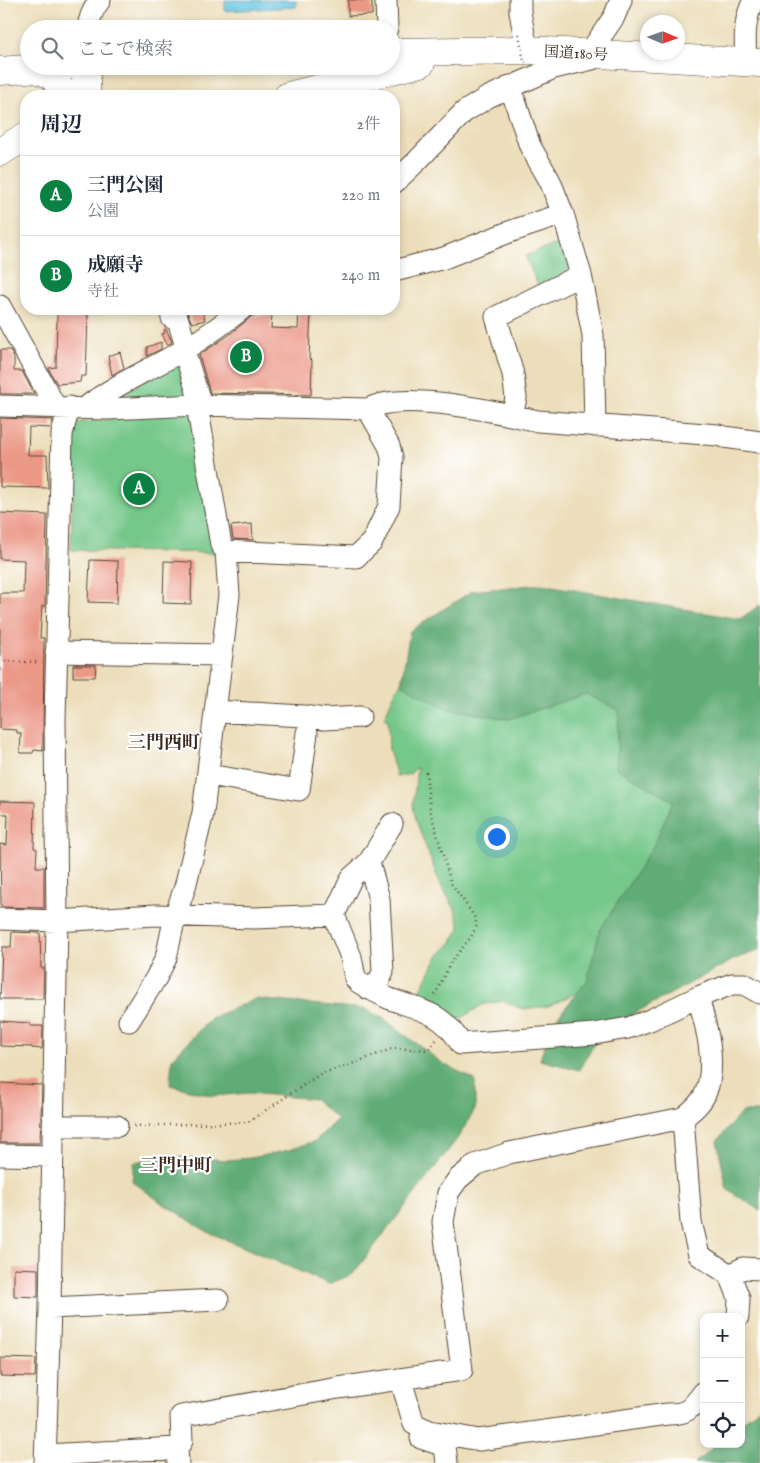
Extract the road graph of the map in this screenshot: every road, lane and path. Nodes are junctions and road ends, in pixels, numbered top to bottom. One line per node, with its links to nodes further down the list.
1 (100, 0): 6 (street)
2 (386, 0): 7 (street)
3 (520, 0): 8 (street)
4 (621, 0): 10 (street)
5 (754, 0): 13 (street)
6 (89, 20)
7 (387, 20)
8 (524, 49): 10 (main road, 国道180号); 12 (main road, 国道180号)
9 (0, 54): 11 (main road)
10 (600, 54): 13 (main road, 国道180号); 19 (street)
11 (20, 58)
12 (400, 62)
13 (753, 63)
14 (20, 65): 15 (main road)
15 (0, 72)
16 (51, 75): 20 (main road)
17 (86, 75): 21 (main road)
18 (360, 75): 22 (main road, 国道180号)
19 (510, 86): 27 (street); 28 (street)
20 (60, 90)
21 (86, 90)
22 (325, 90)
23 (20, 140): 25 (main road)
24 (20, 150): 25 (main road)
25 (0, 155): 26 (main road)
26 (20, 157)
27 (400, 177)
28 (563, 214): 29 (street); 30 (street)
29 (400, 269)
30 (581, 275): 39 (street); 40 (street)
31 (0, 306): 37 (street)
32 (171, 315): 34 (street)
33 (234, 315): 34 (street)
34 (185, 350): 35 (street); 37 (street)
35 (198, 405): 37 (street); 38 (street); 42 (street)
36 (0, 406): 37 (street)
37 (70, 407): 44 (street)
38 (368, 409): 39 (street); 42 (street)
39 (512, 415): 40 (street)
40 (595, 426): 41 (street)
41 (760, 442)
42 (226, 551): 43 (street)
43 (222, 655): 44 (street); 46 (street)
44 (56, 657): 45 (path); 56 (street)
45 (0, 661)
46 (216, 711): 47 (street); 50 (street)
47 (360, 717)
48 (307, 733): 50 (street)
49 (426, 772): 60 (path)
50 (208, 774): 54 (street)
51 (392, 824): 52 (street)
52 (369, 862): 53 (street); 57 (street)
53 (334, 915): 54 (street); 57 (street)
54 (175, 916): 56 (street); 61 (street)
55 (0, 918): 56 (street)
56 (57, 922): 64 (street)
57 (369, 989): 60 (street)
58 (760, 993): 59 (street)
59 (698, 997): 62 (street); 63 (street)
60 (427, 1012): 62 (street)
61 (130, 1021)
62 (447, 1026): 65 (path)
63 (683, 1118): 69 (street); 73 (street)
64 (58, 1126): 65 (street); 67 (street)
65 (117, 1126)
66 (0, 1155): 67 (street)
67 (52, 1156): 71 (street)
68 (760, 1269): 69 (street)
69 (730, 1274): 72 (street)
70 (218, 1300): 71 (street)
71 (55, 1308): 77 (street)
72 (738, 1313)
73 (401, 1380): 75 (street); 76 (street)
74 (700, 1397): 75 (street)
75 (414, 1424): 78 (street)
76 (178, 1456): 77 (street)
77 (50, 1457)
78 (447, 1463)

